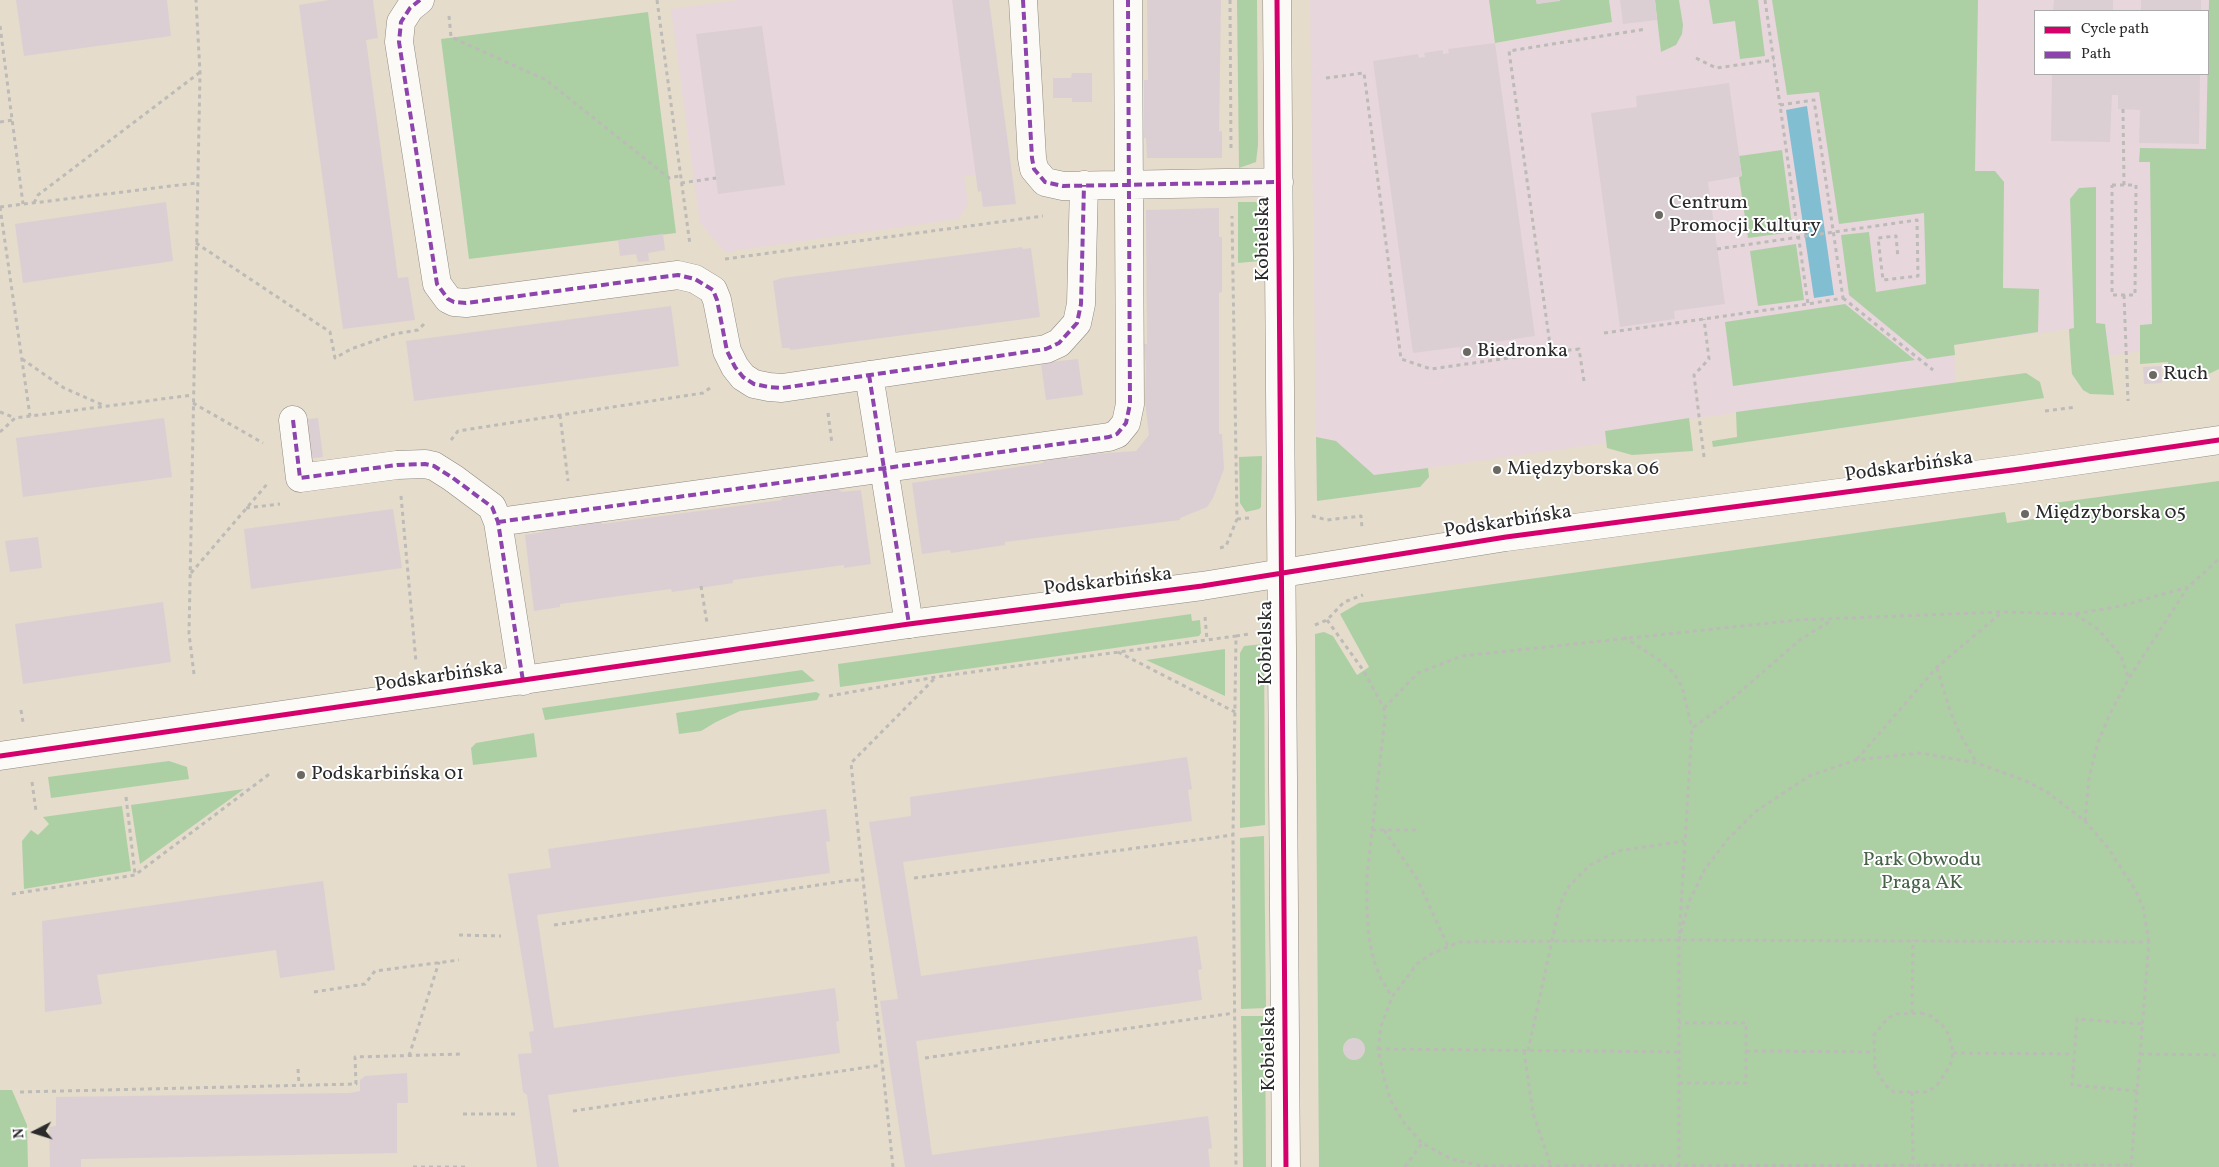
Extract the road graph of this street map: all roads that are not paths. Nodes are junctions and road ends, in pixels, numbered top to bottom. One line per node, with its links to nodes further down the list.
1 (420, 0): 8 (street)
2 (1023, 0): 7 (street)
3 (1128, 0): 6 (street)
4 (1277, 0): 5 (street, Kobielska)
5 (1279, 182): 6 (street); 13 (street, Kobielska)
6 (1130, 184): 7 (street); 11 (street)
7 (1084, 185): 8 (street)
8 (870, 375): 11 (street)
9 (293, 420): 12 (street)
10 (2219, 440): 13 (street, Podskarbińska)
11 (885, 468): 12 (street); 14 (street)
12 (498, 522): 15 (street)
13 (1282, 573): 14 (street, Podskarbińska); 17 (street, Kobielska)
14 (909, 624): 15 (street, Podskarbińska)
15 (523, 681): 16 (street, Podskarbińska)
16 (0, 756)
17 (1286, 1167)

